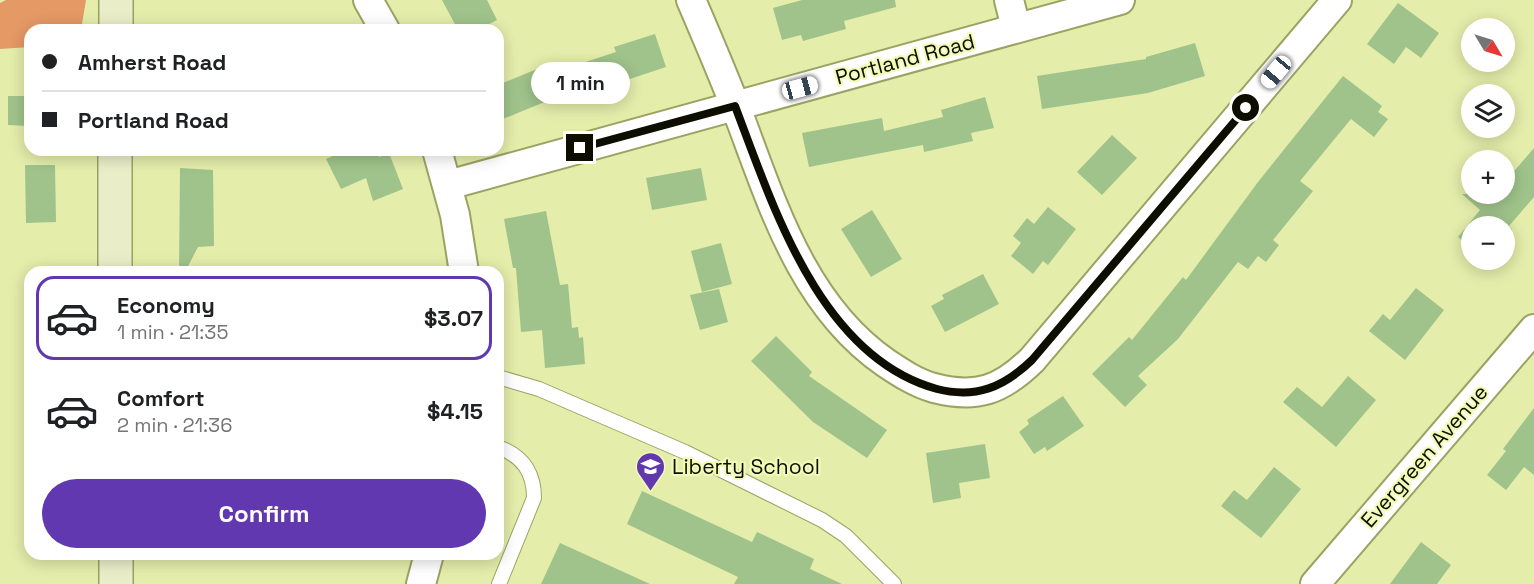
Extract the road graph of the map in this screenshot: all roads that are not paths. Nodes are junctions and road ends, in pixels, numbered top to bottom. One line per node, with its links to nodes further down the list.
1 (116, 0): 7 (main road)
2 (368, 0): 8 (street)
3 (691, 0): 10 (street)
4 (1009, 0): 9 (street)
5 (1120, 0): 9 (street, Portland Road)
6 (1337, 0): 10 (street)
7 (116, 24)
8 (382, 24)
9 (1016, 28): 10 (street, Portland Road)
10 (735, 106): 13 (street, Portland Road)
11 (116, 156): 14 (main road)
12 (439, 156): 13 (street)
13 (448, 185): 15 (street)
14 (115, 266)
15 (463, 266)
16 (1534, 329): 25 (street, Evergreen Avenue)
17 (504, 379): 24 (lane)
18 (504, 451): 23 (lane)
19 (116, 560): 21 (main road)
20 (427, 560): 22 (street)
21 (116, 584)
22 (421, 584)
23 (499, 584)
24 (894, 584)
25 (1315, 584)

